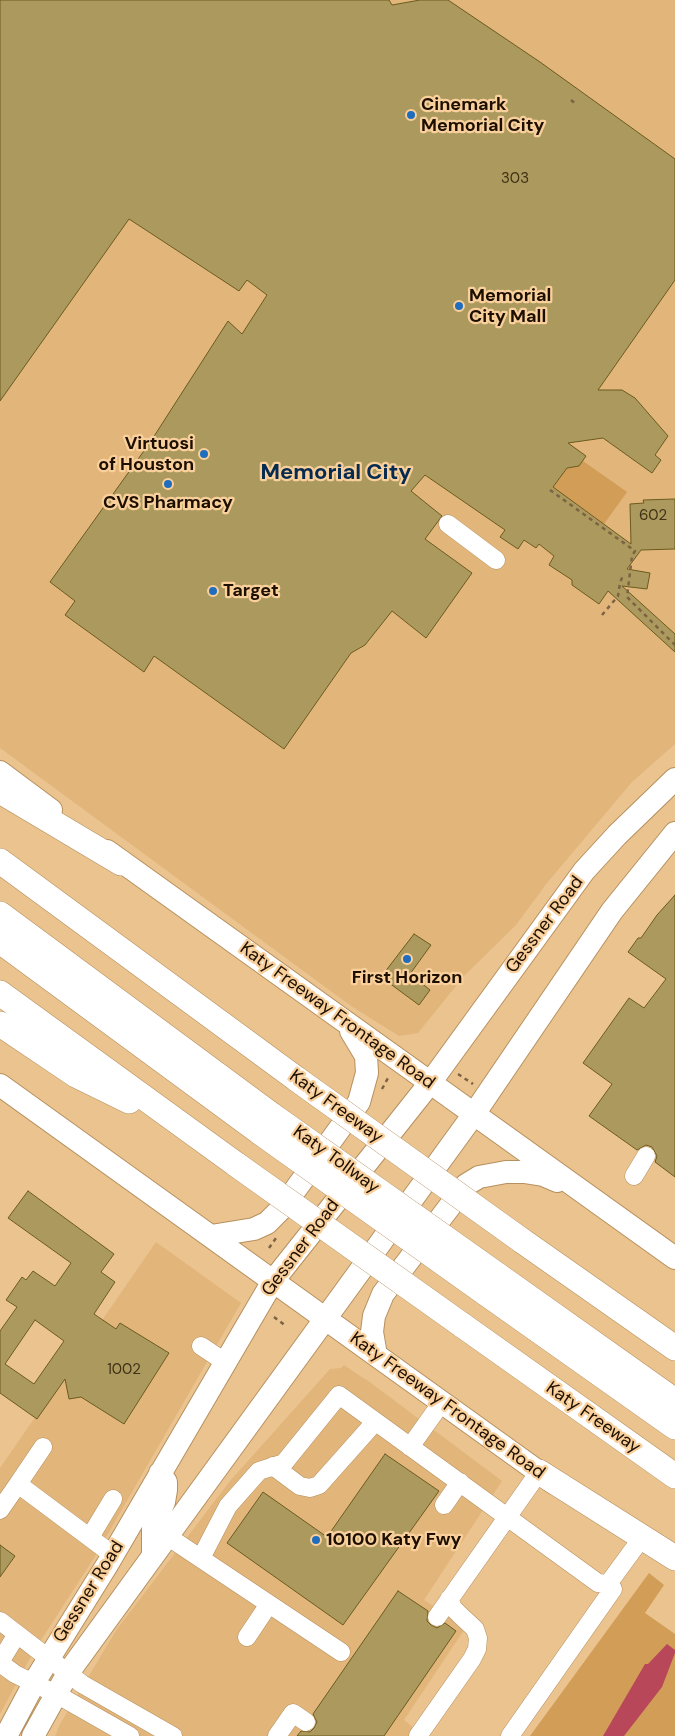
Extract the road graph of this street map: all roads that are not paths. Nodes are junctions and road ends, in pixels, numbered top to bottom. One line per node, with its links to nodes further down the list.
1 (448, 524): 2 (street)
2 (496, 560)
3 (0, 772): 8 (main road, Katy Freeway Frontage Road)
4 (675, 778): 14 (main road, Gessner Road)
5 (0, 791): 8 (highway)
6 (675, 832): 16 (main road, Gessner Road)
7 (0, 861): 27 (highway, Katy Freeway, bridge)
8 (122, 863): 13 (main road, Katy Freeway Frontage Road)
9 (0, 914): 17 (highway, Katy Tollway)
10 (0, 940): 17 (highway, Katy Tollway)
11 (0, 994): 18 (highway, Katy Freeway)
12 (0, 1024): 18 (highway)
13 (347, 1024): 14 (main road, Katy Freeway Frontage Road); 22 (main road)
14 (430, 1083): 16 (main road, Katy Freeway Frontage Road); 24 (main road, Gessner Road)
15 (0, 1085): 22 (main road, Katy Freeway Frontage Road)
16 (474, 1114): 21 (main road, Katy Freeway Frontage Road); 26 (main road, Gessner Road)
17 (267, 1124): 25 (highway, Katy Tollway, bridge)
18 (193, 1132): 35 (highway, Katy Freeway, bridge)
19 (646, 1156): 20 (street)
20 (634, 1176)
21 (577, 1188): 23 (main road, Katy Freeway Frontage Road); 31 (main road)
22 (211, 1236): 24 (main road, Katy Freeway Frontage Road)
23 (675, 1258)
24 (273, 1281): 26 (main road, Katy Freeway Frontage Road); 32 (main road, Gessner Road)
25 (490, 1283): 33 (highway, Katy Tollway); 37 (highway, Katy Tollway)
26 (325, 1318): 31 (main road, Katy Freeway Frontage Road); 51 (main road, Gessner Road)
27 (642, 1324): 28 (highway); 30 (highway, Katy Freeway)
28 (675, 1342)
29 (200, 1346): 32 (street)
30 (675, 1348)
31 (376, 1355): 34 (main road, Katy Freeway Frontage Road)
32 (225, 1362): 42 (main road, Gessner Road)
33 (675, 1401)
34 (442, 1402): 39 (street); 41 (main road, Katy Freeway Frontage Road)
35 (589, 1415): 43 (highway, Katy Freeway); 46 (highway)
36 (375, 1422): 39 (street); 40 (street); 40 (street)
37 (675, 1427)
38 (43, 1447): 45 (street)
39 (410, 1447): 44 (street)
40 (273, 1466): 56 (street)
41 (539, 1472): 50 (street); 53 (main road, Katy Freeway Frontage Road); 57 (highway)
42 (160, 1473): 54 (main road, Gessner Road); 55 (main road)
43 (675, 1476)
44 (460, 1482): 48 (street); 50 (street)
45 (18, 1484): 49 (street); 52 (street)
46 (675, 1487)
47 (114, 1499): 52 (street)
48 (444, 1506)
49 (0, 1510)
50 (508, 1516): 59 (street); 60 (street)
51 (167, 1536): 55 (main road, Gessner Road); 56 (street)
52 (90, 1538): 54 (street)
53 (638, 1543): 58 (main road, Katy Freeway Frontage Road); 59 (street)
54 (113, 1555): 68 (main road, Gessner Road)
55 (153, 1555): 69 (main road, Gessner Road)
56 (201, 1558): 61 (street)
57 (675, 1558)
58 (675, 1569)
59 (608, 1584): 79 (street)
60 (449, 1600): 62 (street); 78 (street)
61 (269, 1604): 65 (street); 66 (street)
62 (437, 1618)
63 (0, 1621): 64 (street)
64 (17, 1634): 67 (street); 68 (street)
65 (247, 1637)
66 (341, 1652)
67 (1, 1657): 70 (street)
68 (48, 1659): 69 (street); 70 (main road, Gessner Road)
69 (68, 1673): 71 (main road, Gessner Road); 76 (street)
70 (34, 1684): 71 (street); 73 (main road, Gessner Road)
71 (56, 1694): 74 (main road, Gessner Road); 75 (street)
72 (306, 1722): 77 (street)
73 (5, 1729)
74 (33, 1736)
75 (130, 1736)
76 (173, 1736)
77 (278, 1736)
78 (418, 1736)
79 (510, 1736)

